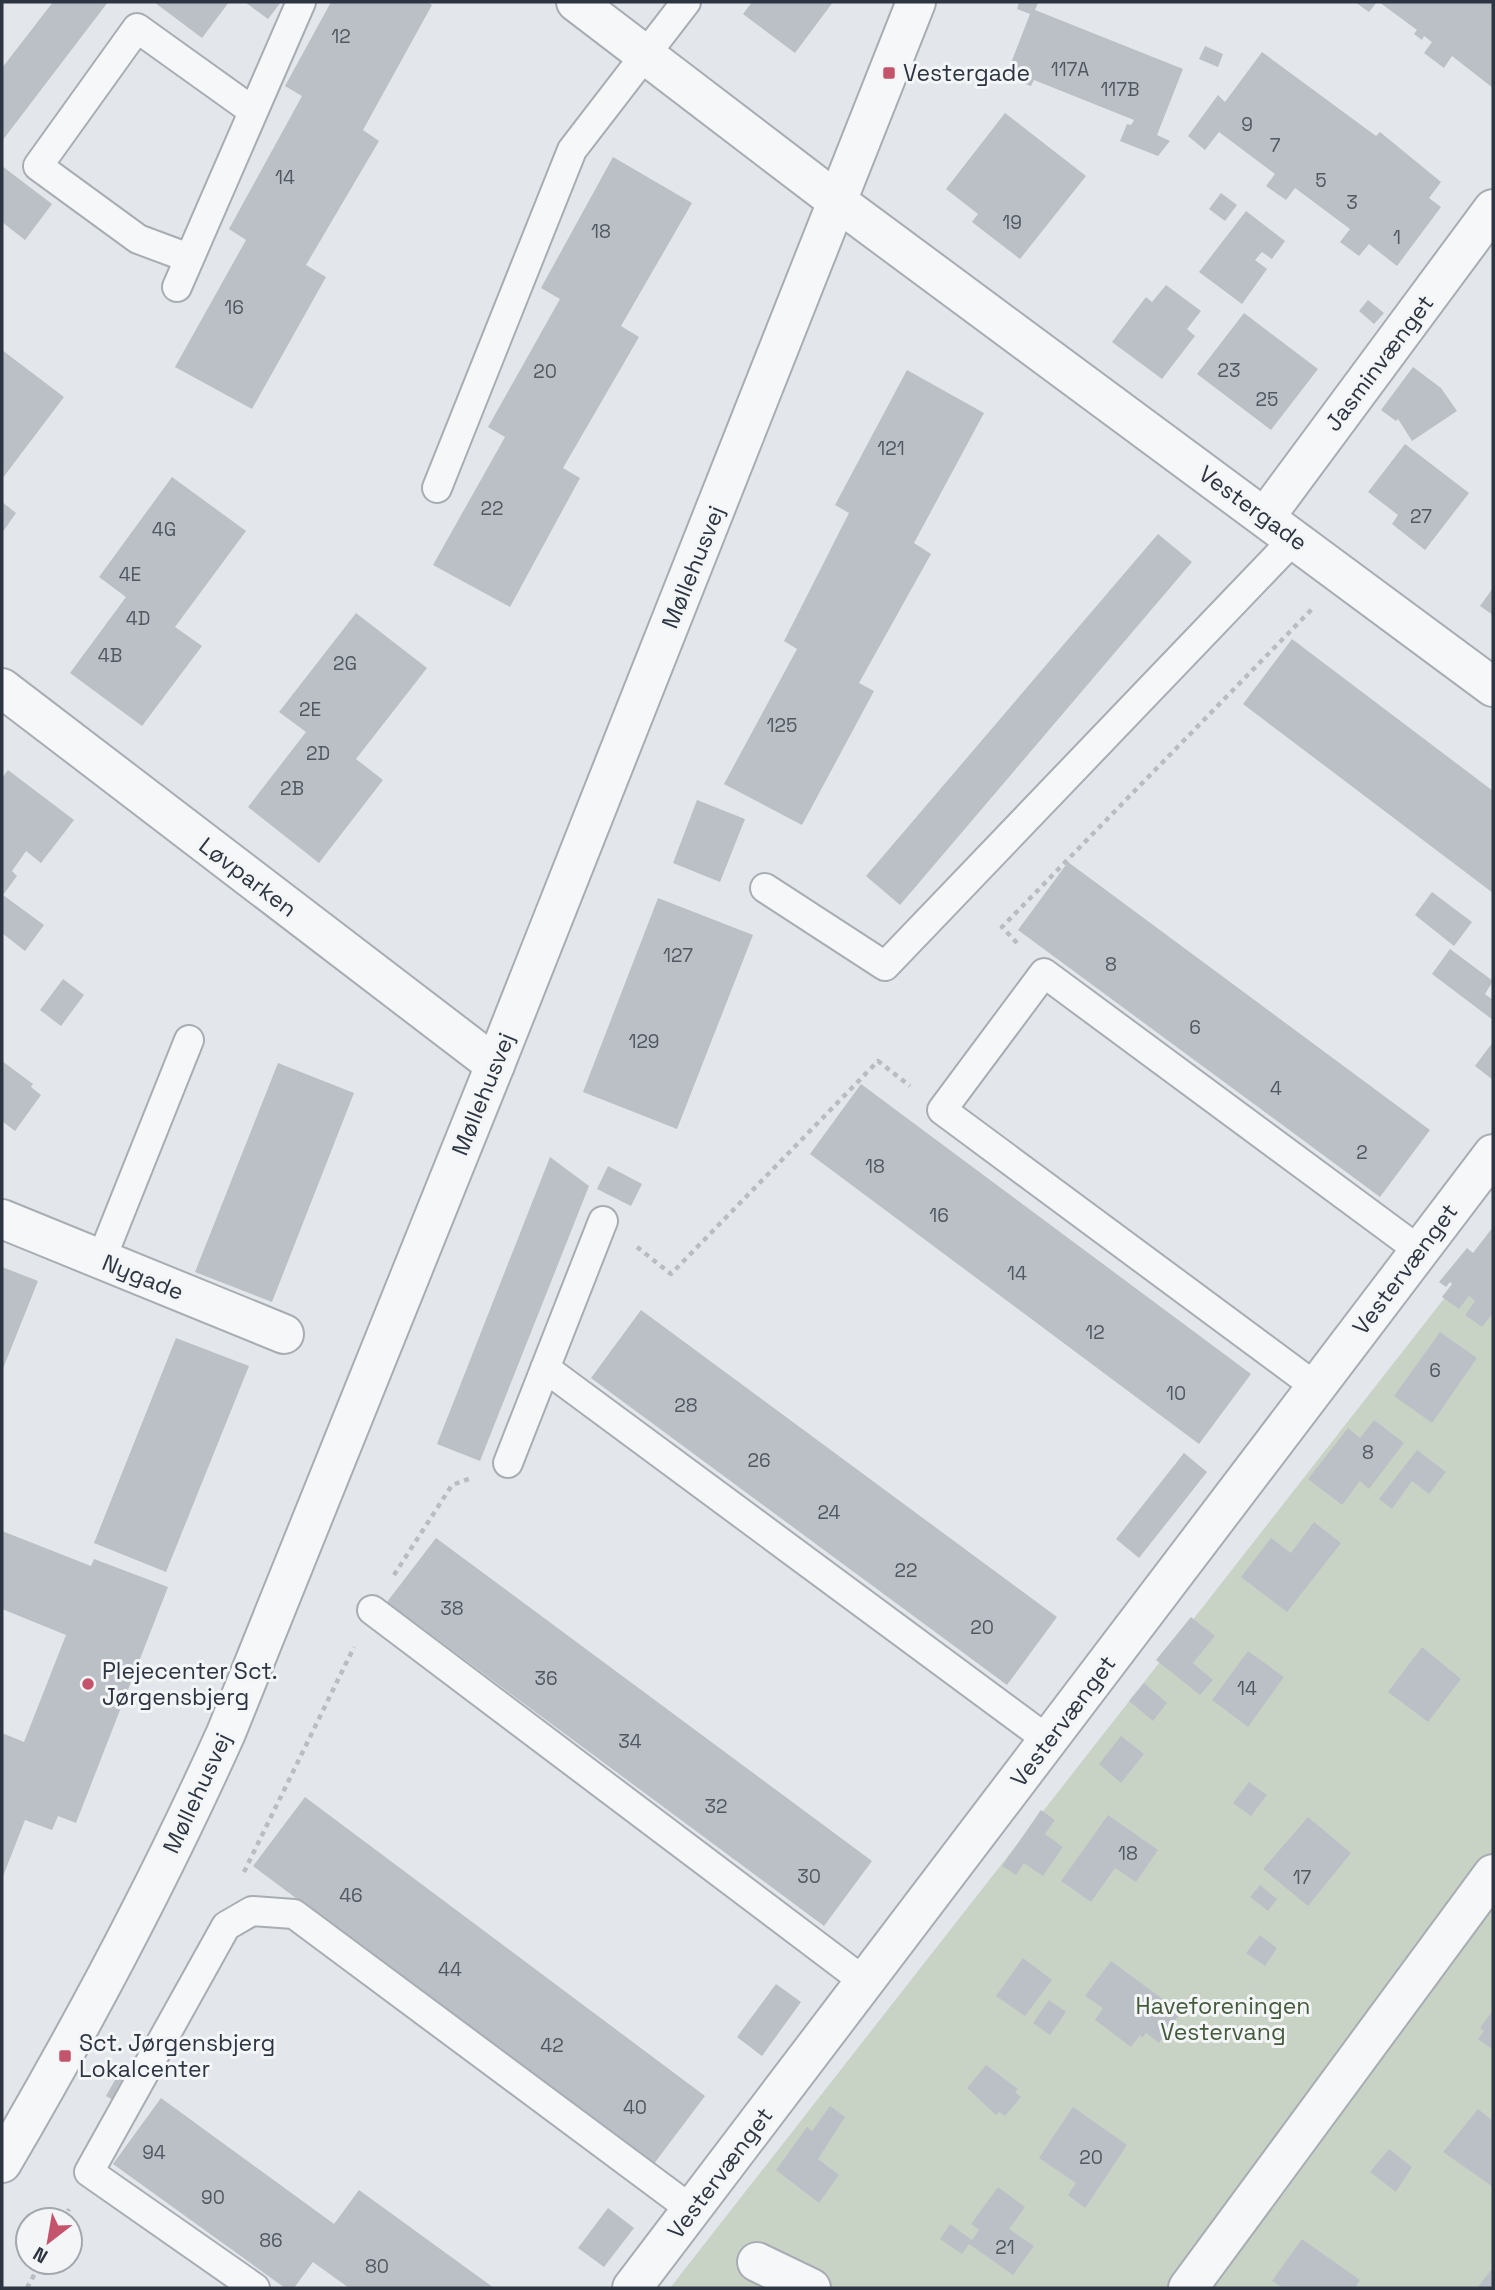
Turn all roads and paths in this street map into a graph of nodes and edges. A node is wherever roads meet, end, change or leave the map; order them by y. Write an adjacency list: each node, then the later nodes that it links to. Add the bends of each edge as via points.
1 (301, 2): 6 (lane)
2 (576, 2): 5 (street, Vestergade)
3 (686, 2): 5 (lane)
4 (916, 2): 7 (street, Møllehusvej)
5 (645, 56): 7 (street, Vestergade); 11 (lane, via 572,150)
6 (253, 111): 9 (lane); 9 (lane, via 137,28 38,166 138,239)
7 (838, 202): 12 (street, Vestergade); 19 (street, Møllehusvej)
8 (1493, 209): 12 (street, Jasminvænget)
9 (189, 258): 10 (lane)
10 (177, 287)
11 (437, 488)
12 (1279, 528): 13 (street, Vestergade); 16 (lane, via 885,967)
13 (1345, 575): 14 (street, Vestergade); 17 (path, via 1002,927)
14 (1493, 687)
15 (2, 688): 19 (street, Løvparken)
16 (765, 888)
17 (1044, 973): 20 (lane); 24 (lane)
18 (189, 1040): 25 (lane)
19 (495, 1065): 35 (street, Møllehusvej, via 211,1767 83,2023)
20 (942, 1110): 23 (path, via 878,1061 671,1273); 28 (lane)
21 (1493, 1153): 24 (street, Vestervænget)
22 (2, 1219): 25 (street, Nygade)
23 (603, 1221): 27 (lane)
24 (1420, 1251): 28 (street, Vestervænget)
25 (101, 1260): 26 (street, Nygade)
26 (284, 1334)
27 (545, 1368): 29 (lane); 31 (lane)
28 (1316, 1387): 31 (street, Vestervænget)
29 (508, 1463): 30 (path, via 452,1485)
30 (372, 1610): 33 (path, via 232,1897); 34 (lane)
31 (1048, 1740): 34 (street, Vestervænget)
32 (1493, 1874): 41 (street)
33 (226, 1926): 36 (lane, via 252,1910 294,1914); 38 (lane, via 89,2172)
34 (865, 1982): 36 (street, Vestervænget)
35 (2, 2163)
36 (692, 2210): 39 (street, Vestervænget)
37 (757, 2262): 40 (street)
38 (255, 2288)
39 (632, 2288)
40 (811, 2288)
41 (1188, 2288)

